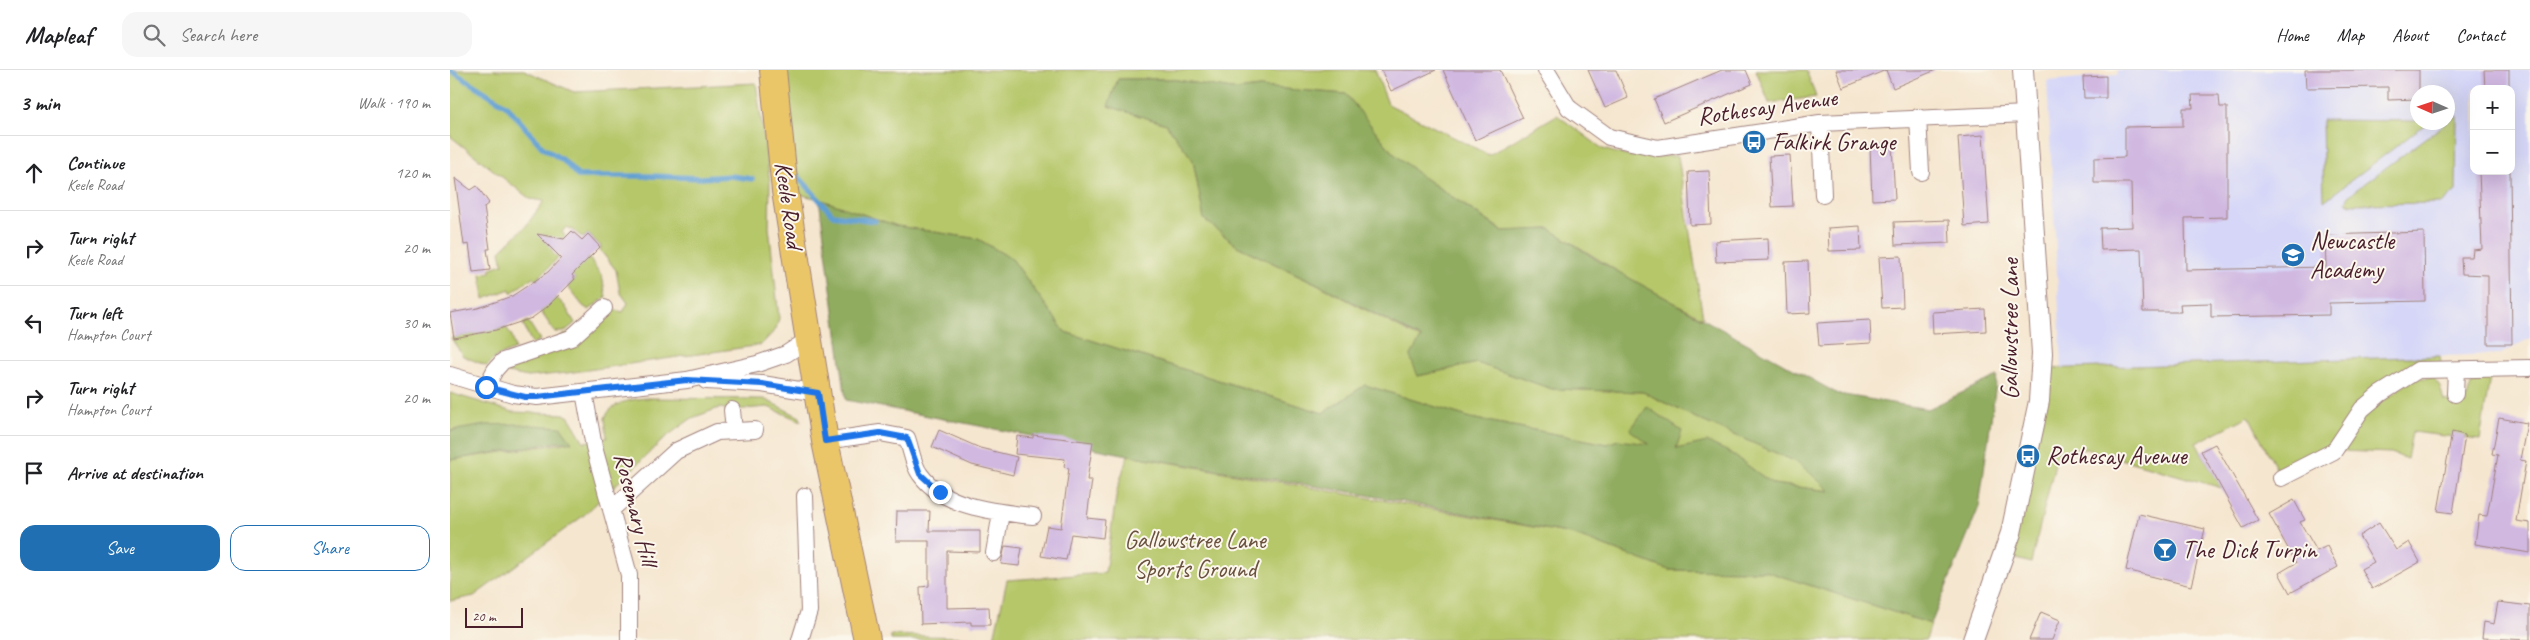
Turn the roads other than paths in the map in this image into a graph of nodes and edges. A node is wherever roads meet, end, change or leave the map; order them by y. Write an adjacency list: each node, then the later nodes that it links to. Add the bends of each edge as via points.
1 (774, 70): 10 (main road, Keele Road, via 786,191)
2 (1546, 70): 6 (street, Rothesay Avenue, via 1569,108 1609,137 1658,148)
3 (2023, 70): 4 (street, Gallowstree Lane)
4 (2027, 114): 5 (street, Rothesay Avenue); 32 (street, Gallowstree Lane, via 2042,353 2039,401 2011,534)
5 (1918, 117): 6 (street, Rothesay Avenue); 7 (street)
6 (1820, 123): 8 (street)
7 (1921, 172)
8 (1823, 195)
9 (604, 308): 15 (street, via 571,338 503,361 494,370)
10 (808, 339): 14 (street, via 786,354 757,364); 17 (main road, Keele Road)
11 (2530, 368): 12 (street)
12 (2456, 370): 18 (street); 23 (street, via 2418,370 2406,376 2362,409 2334,451)
13 (450, 375): 15 (street)
14 (687, 380): 16 (street); 17 (street, via 762,384)
15 (486, 387): 16 (street, via 525,397)
16 (584, 392): 25 (street, Rosemary Hill, via 594,447)
17 (818, 393): 22 (main road, Keele Road)
18 (2455, 394)
19 (732, 410): 21 (street)
20 (755, 430): 21 (street)
21 (734, 431): 25 (street, via 717,432 676,451)
22 (825, 441): 26 (street, via 880,433 907,438 920,474 940,492 962,503); 31 (main road, Keele Road)
23 (2281, 478)
24 (805, 496): 30 (street, via 809,611)
25 (612, 510): 29 (street, Rosemary Hill, via 629,575)
26 (1001, 513): 27 (street); 28 (street)
27 (1033, 516)
28 (994, 553)
29 (629, 640)
30 (800, 640)
31 (867, 640)
32 (1974, 640)

